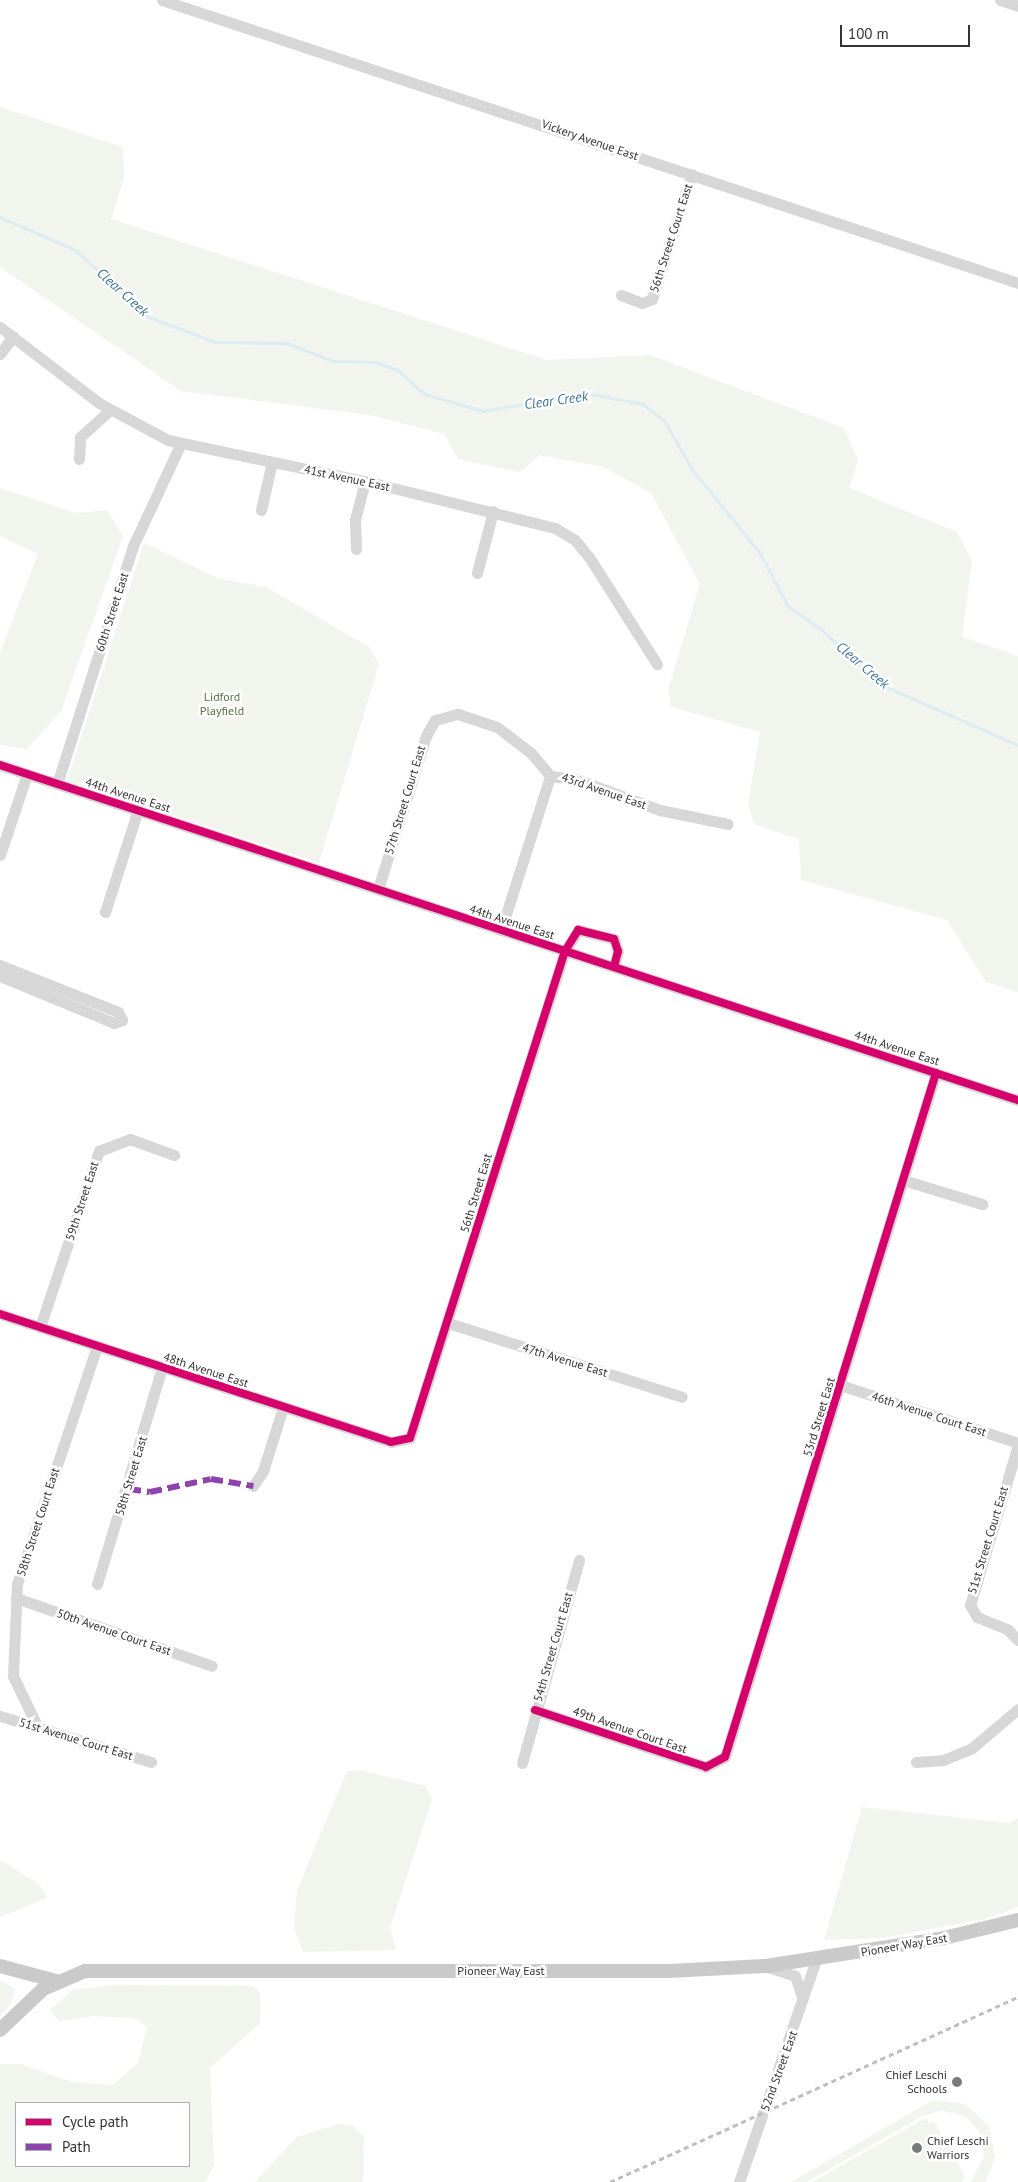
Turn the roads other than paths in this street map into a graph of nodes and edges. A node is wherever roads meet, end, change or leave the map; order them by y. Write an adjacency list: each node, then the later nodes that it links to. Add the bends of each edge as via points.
1 (162, 0): 4 (street, Vickery Avenue East)
2 (1004, 1): 3 (street)
3 (1018, 6)
4 (692, 174): 5 (street, Vickery Avenue East); 6 (street, 56th Street Court East, via 652,299 642,303)
5 (1018, 283)
6 (621, 295)
7 (0, 327): 8 (street, 41st Avenue East)
8 (13, 336): 9 (street); 10 (street, 41st Avenue East)
9 (0, 354)
10 (110, 410): 11 (street, 41st Avenue East); 12 (street, via 80,437)
11 (180, 444): 13 (street, 41st Avenue East); 24 (street, 60th Street East, via 133,546)
12 (79, 459)
13 (272, 462): 14 (street, 41st Avenue East); 15 (street)
14 (365, 481): 16 (street, 41st Avenue East); 17 (street, via 355,520)
15 (261, 510)
16 (493, 511): 18 (street); 19 (street, 41st Avenue East, via 555,528 575,540)
17 (356, 549)
18 (478, 573)
19 (657, 664)
20 (441, 716): 23 (street, 43rd Avenue East, via 458,714 497,727 531,753); 28 (street, 57th Street Court East, via 426,736)
21 (0, 765): 22 (street, 44th Avenue East)
22 (27, 774): 24 (street, 44th Avenue East); 27 (street)
23 (550, 776): 26 (street, 43rd Avenue East, via 576,779 660,810); 30 (street)
24 (57, 784): 25 (street, 44th Avenue East)
25 (138, 810): 28 (street, 44th Avenue East); 29 (street)
26 (728, 824)
27 (0, 855)
28 (378, 889): 30 (street, 44th Avenue East)
29 (105, 912)
30 (501, 930): 31 (street, 44th Avenue East)
31 (565, 951): 33 (street, 44th Avenue East); 33 (street, via 578,930 614,939 618,951); 41 (street, 56th Street East)
32 (0, 965): 34 (street, via 118,1012 122,1020 114,1023)
33 (614, 967): 35 (street, 44th Avenue East)
34 (0, 976)
35 (936, 1072): 36 (street, 44th Avenue East); 38 (street, 53rd Street East)
36 (1018, 1100)
37 (174, 1155): 42 (street, 59th Street East, via 132,1139 100,1151)
38 (903, 1180): 39 (street); 45 (street, 53rd Street East)
39 (982, 1204)
40 (0, 1314): 42 (street, 48th Avenue East)
41 (448, 1323): 46 (street, 47th Avenue East); 48 (street, 56th Street East, via 418,1424)
42 (40, 1327): 43 (street, 48th Avenue East)
43 (97, 1346): 44 (street, 48th Avenue East); 53 (street, 58th Street Court East, via 21,1567)
44 (162, 1368): 47 (street, 48th Avenue East); 52 (street, 58th Street East)
45 (840, 1385): 49 (street, 46th Avenue Court East); 63 (street, 53rd Street East, via 740,1714 725,1757)
46 (682, 1396)
47 (283, 1407): 48 (street, 48th Avenue East, via 391,1442); 50 (street, via 263,1471)
48 (406, 1440)
49 (1018, 1444): 54 (street, 51st Street Court East, via 970,1605 977,1618 1007,1629)
50 (254, 1486)
51 (578, 1560): 57 (street, 54th Street Court East)
52 (97, 1584)
53 (16, 1598): 55 (street, 50th Avenue Court East); 59 (street, 58th Street Court East, via 12,1676)
54 (1018, 1640)
55 (212, 1666)
56 (1018, 1709): 61 (street, via 972,1748 942,1760)
57 (535, 1710): 62 (street, 54th Street Court East); 63 (street, 49th Avenue Court East, via 706,1767)
58 (0, 1716): 59 (street, 51st Avenue Court East)
59 (38, 1728): 60 (street, 51st Avenue Court East)
60 (151, 1762)
61 (916, 1762)
62 (522, 1763)
63 (717, 1765)
64 (1018, 1920): 65 (main road, Pioneer Way East)
65 (816, 1960): 67 (main road, Pioneer Way East); 69 (street, 52nd Street East)
66 (0, 1966): 68 (main road)
67 (766, 1966): 68 (main road, Pioneer Way East, via 669,1971 107,1970); 69 (street, via 795,1976)
68 (56, 1981): 70 (main road, Pioneer Way East)
69 (803, 2000): 71 (street, 52nd Street East)
70 (0, 2030)
71 (739, 2182)

